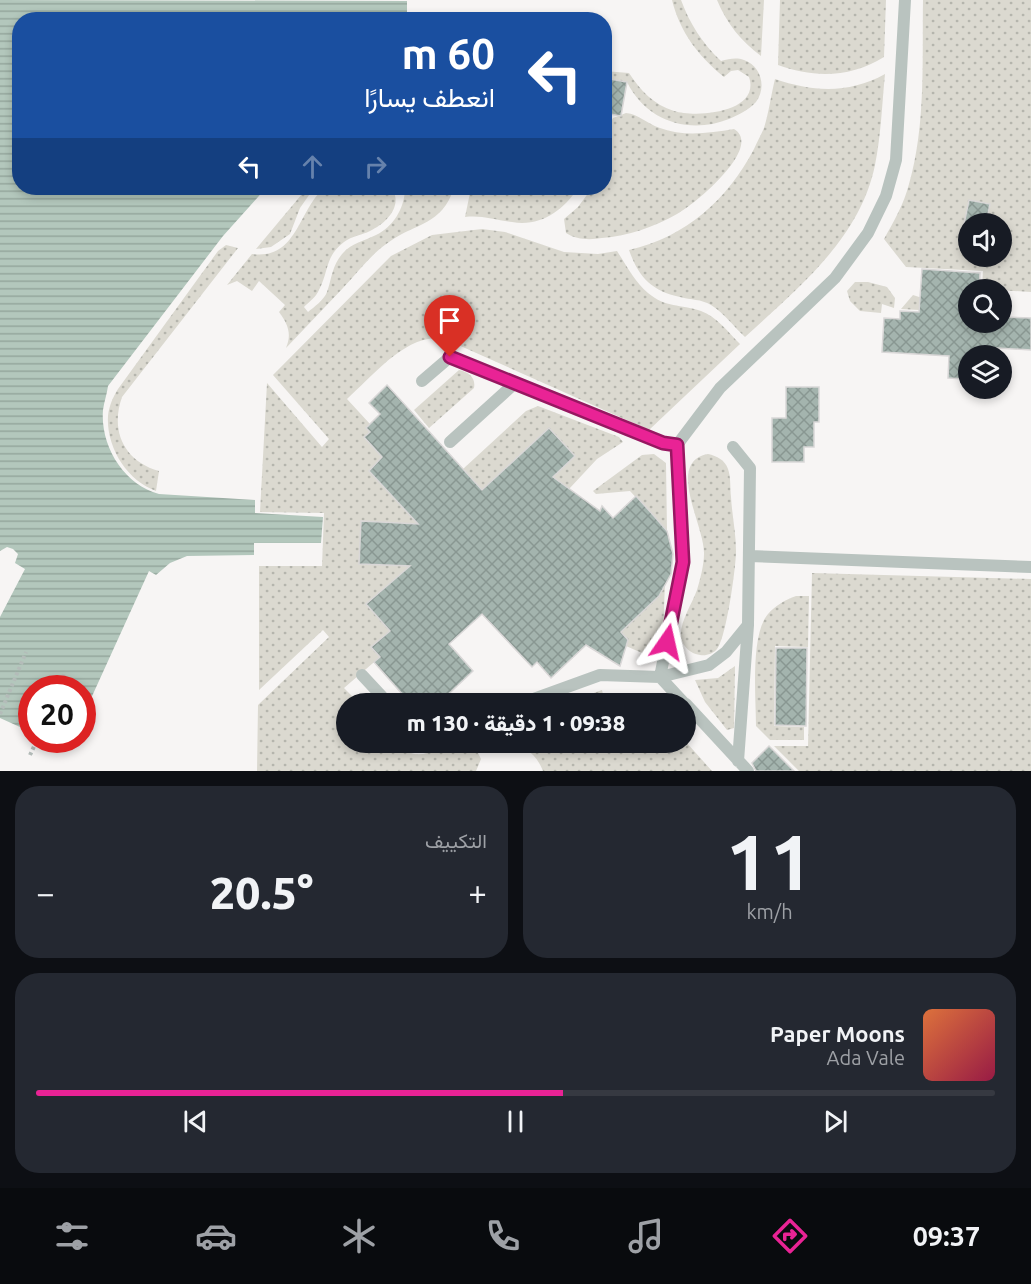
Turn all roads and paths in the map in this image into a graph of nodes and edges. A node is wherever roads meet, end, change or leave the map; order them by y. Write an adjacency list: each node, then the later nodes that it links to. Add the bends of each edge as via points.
1 (905, 0): 5 (lane, via 896,160 886,196 868,233 835,278 720,388)
2 (422, 381): 3 (lane, via 450,357)
3 (515, 383): 4 (lane); 5 (lane, via 663,443)
4 (450, 442)
5 (677, 445): 14 (lane, via 683,562)
6 (733, 447): 7 (lane, via 750,468)
7 (749, 556): 8 (lane); 9 (lane)
8 (1031, 567)
9 (748, 625): 14 (lane, via 726,652 709,665); 20 (lane)
10 (26, 652): 18 (path)
11 (65, 672): 12 (path)
12 (64, 675)
13 (362, 675): 15 (lane)
14 (660, 677): 16 (lane, via 600,675); 17 (lane)
15 (379, 693)
16 (550, 693)
17 (675, 693)
18 (0, 714)
19 (696, 716): 20 (lane)
20 (738, 761): 21 (lane)
21 (748, 771)

